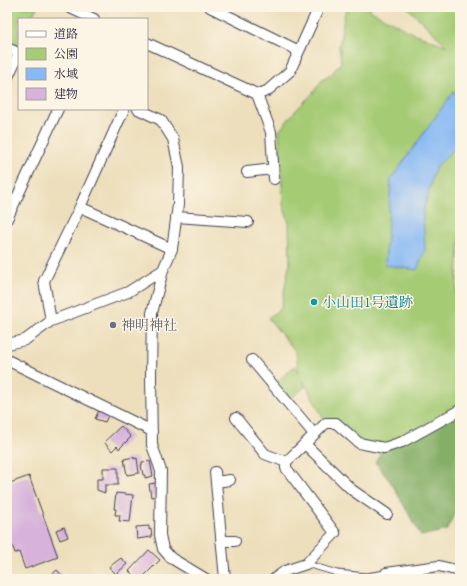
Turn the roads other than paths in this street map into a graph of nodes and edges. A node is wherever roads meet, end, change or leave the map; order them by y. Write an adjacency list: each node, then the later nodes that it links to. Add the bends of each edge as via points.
1 (68, 7): 4 (street)
2 (210, 7): 7 (street)
3 (319, 7): 7 (street)
4 (92, 18)
5 (148, 43): 11 (street)
6 (7, 48): 8 (street)
7 (299, 51): 11 (street, via 290,71 267,91)
8 (18, 53)
9 (18, 55): 10 (street)
10 (7, 79)
11 (257, 94): 15 (street, via 271,132 273,174)
12 (58, 110): 18 (street)
13 (124, 110): 16 (street)
14 (140, 110): 17 (street, via 161,120 173,139 179,167)
15 (247, 172)
16 (80, 207): 20 (street); 22 (street, via 44,281)
17 (176, 218): 19 (street); 20 (street)
18 (7, 219)
19 (248, 222)
20 (172, 249): 21 (street)
21 (162, 270): 22 (street, via 128,292); 28 (street, via 152,314)
22 (51, 321): 23 (street, via 25,340)
23 (7, 344)
24 (7, 360): 28 (street)
25 (252, 360): 29 (street)
26 (460, 410): 29 (street, via 402,442 384,448 359,443 336,423 326,423)
27 (236, 418): 31 (street, via 265,454)
28 (152, 430): 39 (street, via 152,445 161,471 160,535 163,550 171,558)
29 (314, 434): 30 (street)
30 (305, 444): 31 (street); 33 (street, via 352,490)
31 (286, 462): 36 (street, via 286,468 335,533)
32 (230, 480): 34 (street, via 215,477)
33 (387, 514)
34 (221, 541): 35 (street); 40 (street)
35 (235, 541)
36 (306, 564): 38 (lane, via 337,573 366,576); 41 (street, via 285,571)
37 (460, 571): 38 (street, via 439,566)
38 (386, 574)
39 (206, 579)
40 (225, 579)
41 (274, 579)

